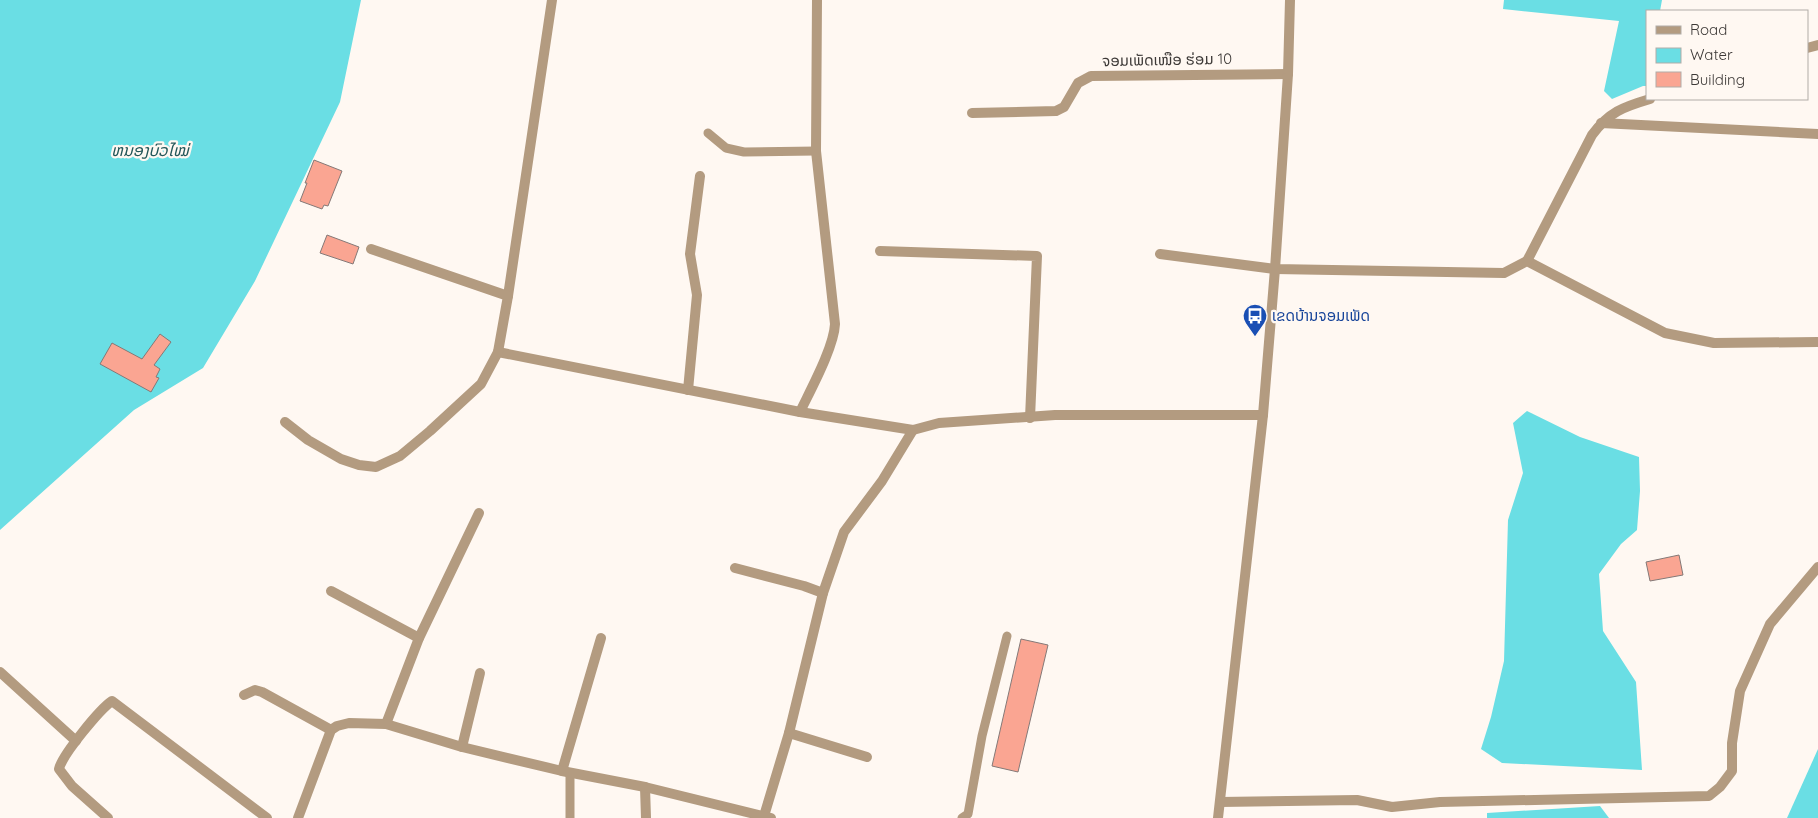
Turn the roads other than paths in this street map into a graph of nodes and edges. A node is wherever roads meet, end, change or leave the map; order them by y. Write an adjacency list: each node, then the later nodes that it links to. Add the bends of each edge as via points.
1 (552, 0): 17 (street)
2 (816, 0): 10 (street)
3 (1290, 0): 4 (street)
4 (1288, 74): 6 (street, ຈອມເພັດເໜືອ ຮ່ອມ 10, via 1091,76 1078,83 1064,107 1056,111); 16 (street)
5 (1647, 100): 7 (street, via 1622,108)
6 (972, 113)
7 (1601, 123): 9 (street); 15 (street)
8 (708, 133): 10 (lane, via 726,148 744,152)
9 (1818, 134)
10 (816, 151): 21 (street, via 835,330)
11 (700, 176): 20 (street, via 690,254 697,295)
12 (371, 249): 17 (street)
13 (880, 251): 23 (street, via 1037,256)
14 (1160, 254): 16 (street)
15 (1527, 261): 16 (street, via 1504,273); 18 (street, via 1665,333 1714,343)
16 (1275, 269): 22 (street)
17 (508, 296): 19 (street)
18 (1818, 342)
19 (498, 352): 20 (street); 24 (street, via 481,384 400,456 376,466 358,465 341,459)
20 (688, 390): 21 (street)
21 (800, 412): 25 (street)
22 (1263, 415): 23 (street, via 1055,415); 45 (street)
23 (1030, 418): 25 (street, via 939,423)
24 (285, 422)
25 (913, 430): 30 (street, via 882,481 844,532)
26 (479, 513): 32 (street)
27 (1818, 567): 45 (street, via 1770,624 1740,691 1732,743 1732,771 1709,796 1440,802 1392,807 1357,800)
28 (735, 568): 30 (street)
29 (331, 591): 32 (street)
30 (824, 593): 39 (street)
31 (1007, 636): 52 (lane, via 982,736 968,814)
32 (419, 638): 37 (street)
33 (601, 638): 43 (street)
34 (0, 672): 40 (street)
35 (480, 673): 41 (street)
36 (244, 695): 38 (street, via 255,690 262,692)
37 (386, 724): 38 (street, via 349,723); 41 (street)
38 (331, 730): 49 (street)
39 (789, 733): 42 (street); 46 (street)
40 (76, 741): 47 (street, via 59,769 72,786); 48 (street, via 110,702 114,702)
41 (462, 747): 43 (street)
42 (867, 757)
43 (566, 772): 44 (street); 50 (lane)
44 (645, 787): 46 (street); 51 (street)
45 (1220, 802): 53 (street)
46 (767, 817)
47 (108, 818)
48 (267, 818)
49 (298, 818)
50 (570, 818)
51 (646, 818)
52 (962, 818)
53 (1218, 818)

